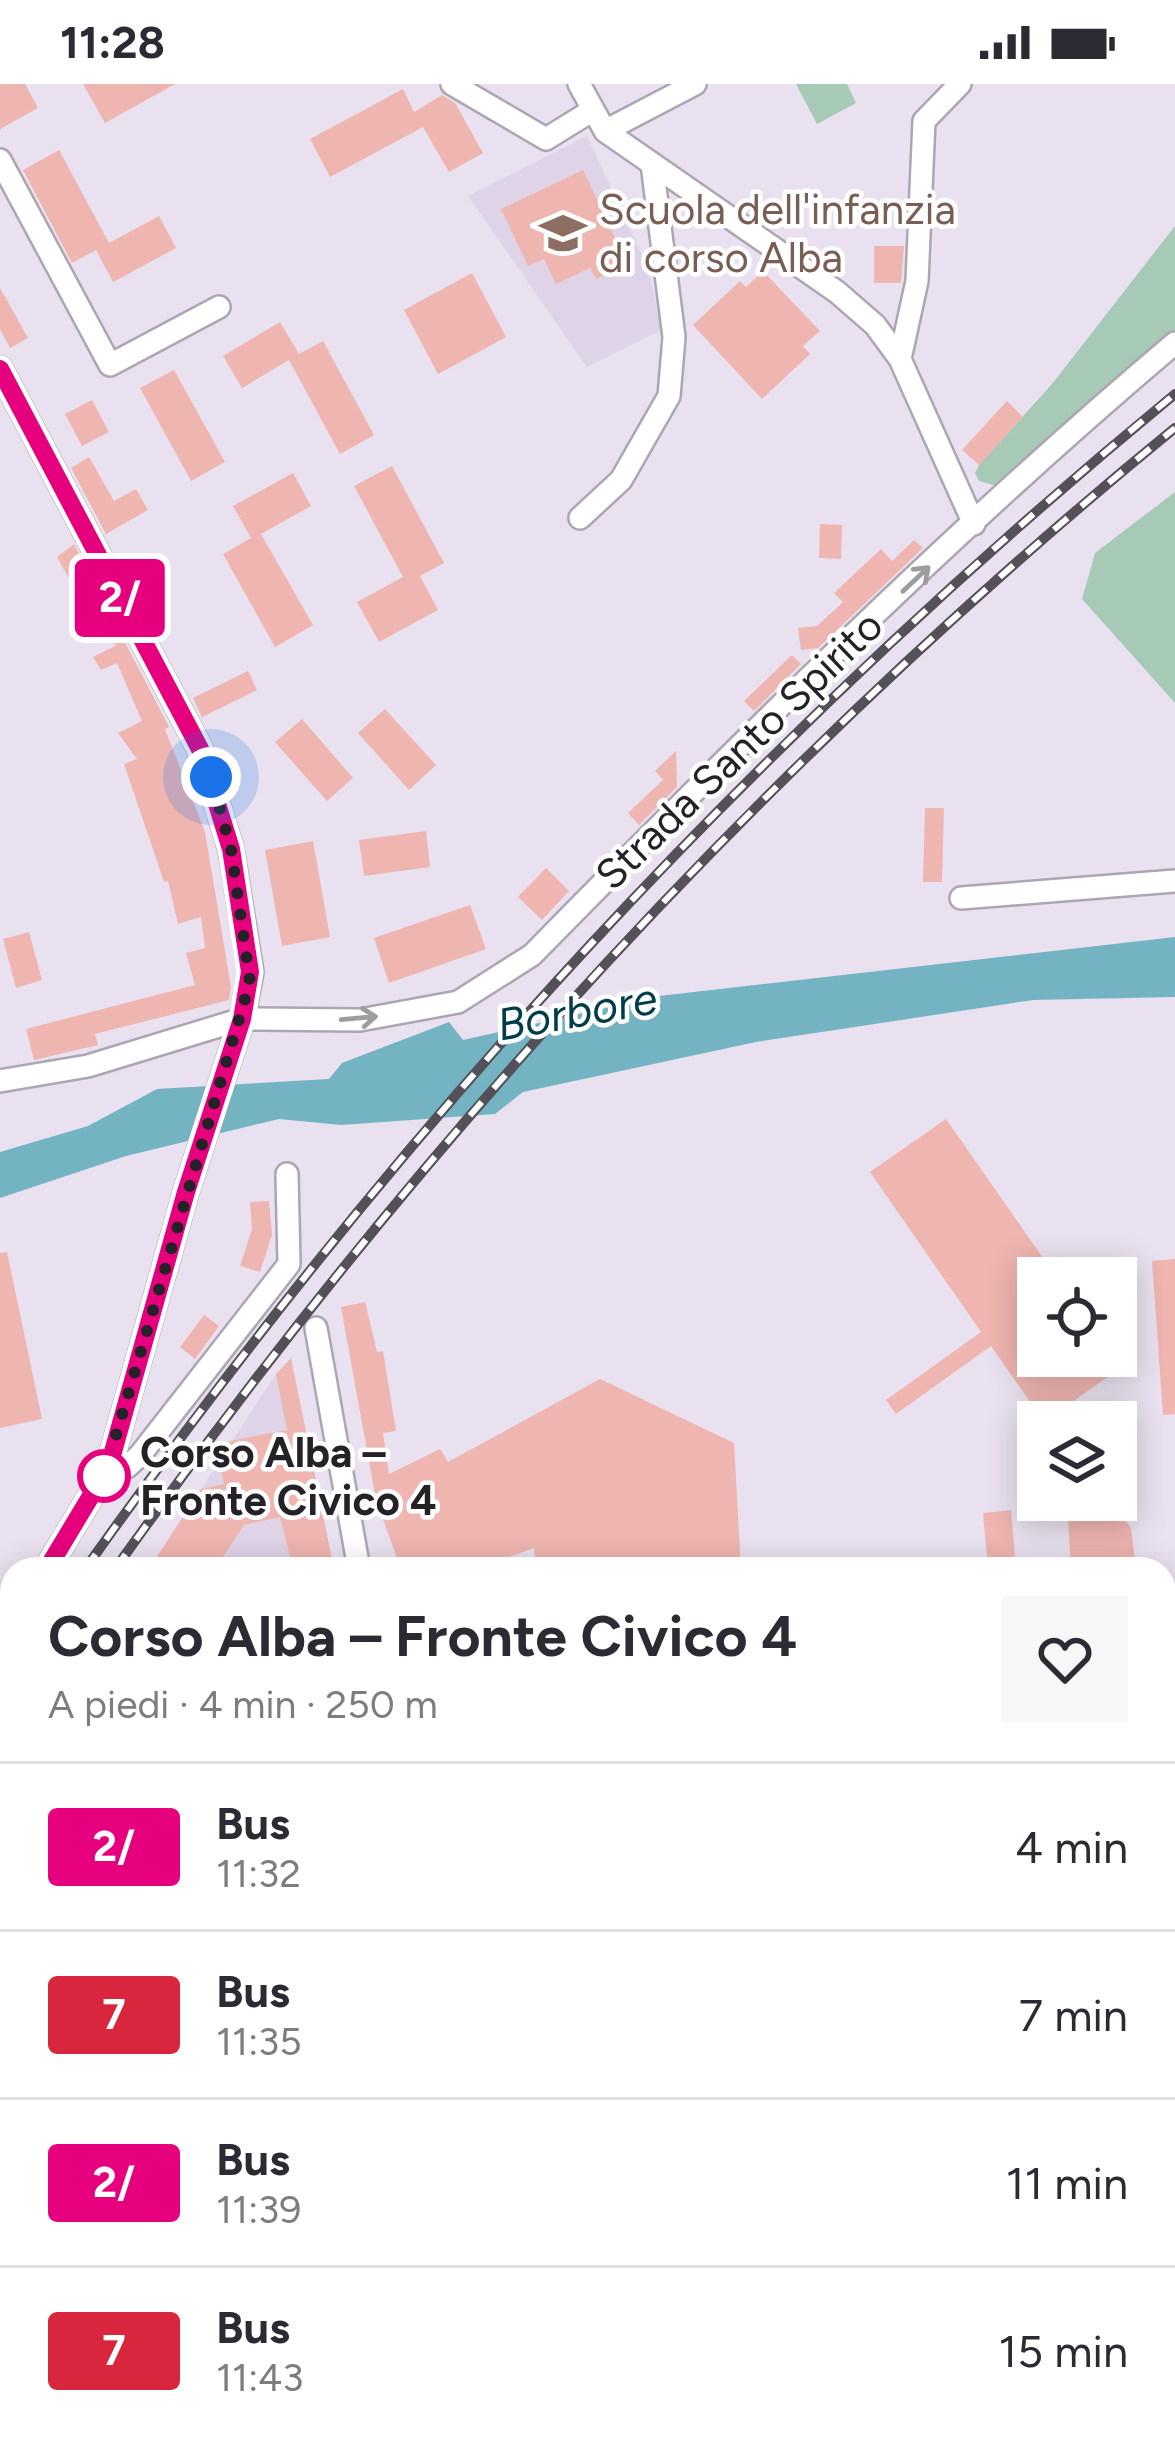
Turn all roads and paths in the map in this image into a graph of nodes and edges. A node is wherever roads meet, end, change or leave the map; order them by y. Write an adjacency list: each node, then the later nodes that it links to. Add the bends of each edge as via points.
1 (452, 84): 5 (street, via 546,139)
2 (579, 84): 5 (street)
3 (695, 84): 6 (street)
4 (960, 84): 11 (street, via 925,121 917,281)
5 (593, 110): 6 (street)
6 (605, 131): 8 (street)
7 (0, 160): 9 (street, via 110,365)
8 (652, 164): 11 (street, via 837,292); 14 (street, via 674,337 669,396 620,480)
9 (219, 307)
10 (1175, 343): 15 (street, Strada Santo Spirito)
11 (900, 359): 15 (street)
12 (0, 369): 13 (street)
13 (9, 406): 18 (street, via 211,777 247,941)
14 (580, 518)
15 (974, 524): 18 (street, Strada Santo Spirito, one-way to 15, via 360,1020 458,1002 501,978)
16 (1175, 881): 17 (street)
17 (962, 898)
18 (242, 1019): 19 (street, Strada Santo Spirito, via 88,1066); 22 (street)
19 (0, 1081)
20 (287, 1174): 22 (street, via 289,1264 140,1455 127,1467)
21 (316, 1328): 23 (street)
22 (109, 1466): 24 (street)
23 (350, 1522): 25 (street); 26 (street)
24 (54, 1557)
25 (357, 1557)
26 (370, 1557)

